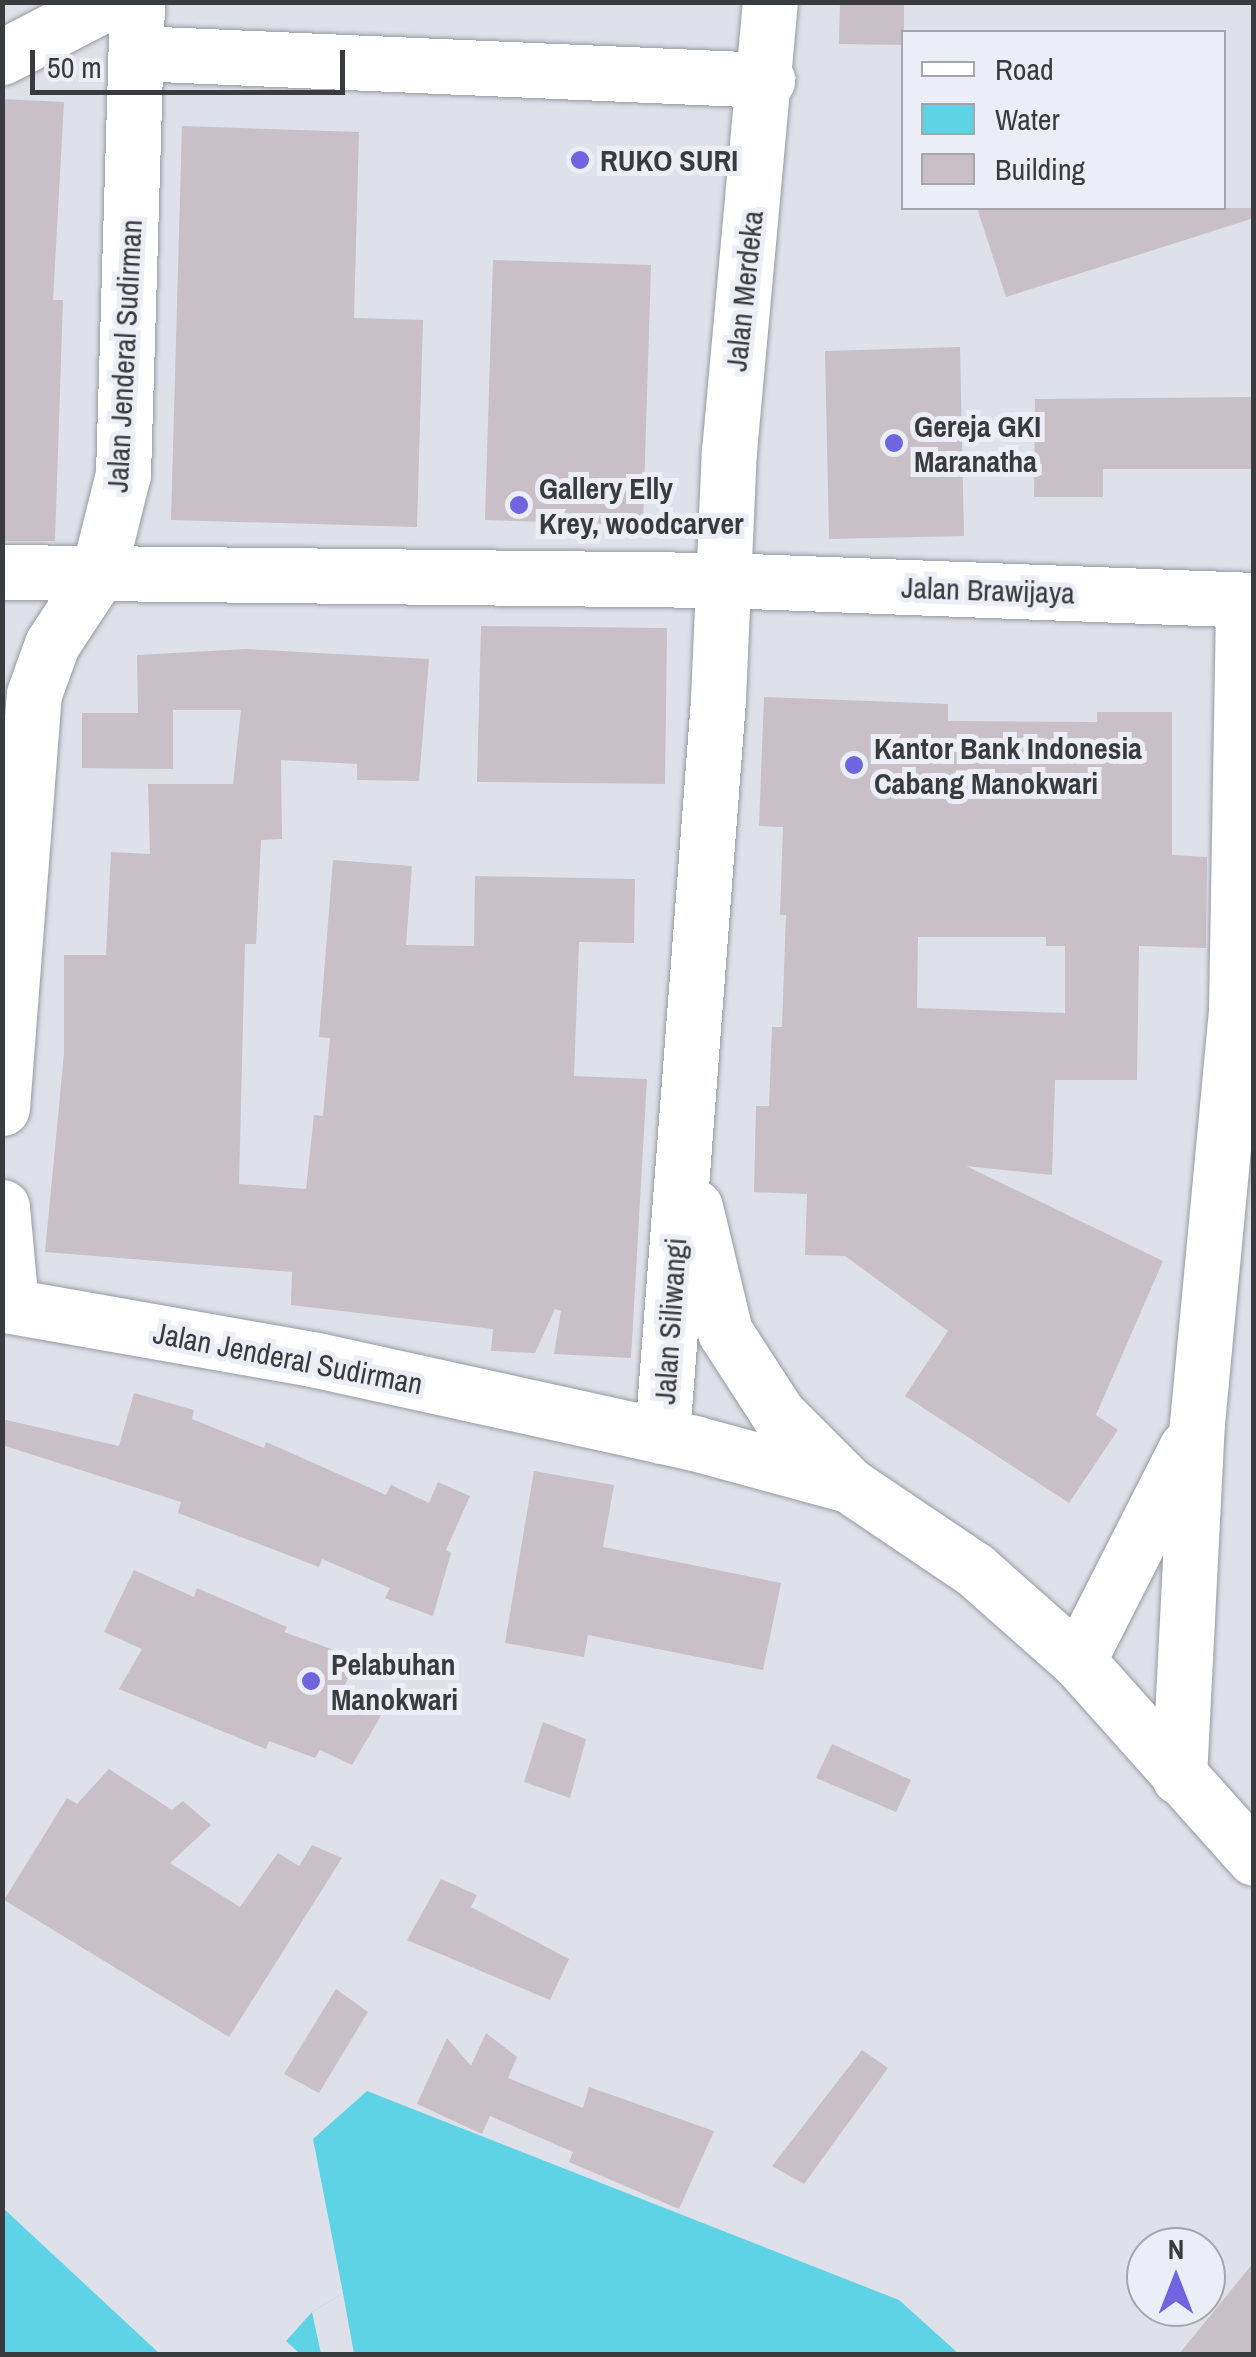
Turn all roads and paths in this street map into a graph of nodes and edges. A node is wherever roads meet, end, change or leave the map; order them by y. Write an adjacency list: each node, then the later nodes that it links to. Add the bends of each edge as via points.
1 (108, 2): 4 (main road)
2 (770, 2): 5 (main road, Jalan Merdeka)
3 (137, 28): 5 (main road); 7 (main road, Jalan Jenderal Sudirman, via 123,474)
4 (2, 57)
5 (767, 80): 8 (main road, Jalan Merdeka, via 734,380)
6 (2, 572): 7 (main road, Jalan Brawijaya)
7 (98, 574): 8 (main road, Jalan Brawijaya); 11 (main road, Jalan Jenderal Sudirman, via 52,644 34,694)
8 (722, 580): 9 (main road, Jalan Brawijaya); 12 (main road, Jalan Siliwangi)
9 (1248, 600): 10 (main road)
10 (1247, 947): 15 (main road)
11 (2, 1108)
12 (684, 1150): 16 (main road, Jalan Siliwangi); 17 (main road, via 726,1332 778,1414)
13 (2, 1207): 14 (main road, Jalan Jenderal Sudirman)
14 (7, 1306): 16 (main road, Jalan Jenderal Sudirman, via 317,1360)
15 (1197, 1423): 18 (main road); 19 (main road)
16 (662, 1436): 17 (main road, Jalan Siliwangi)
17 (848, 1484): 18 (main road, Jalan Siliwangi, via 975,1570)
18 (1078, 1661): 19 (main road, Jalan Siliwangi)
19 (1179, 1777): 20 (main road, Jalan Siliwangi)
20 (1254, 1858)

